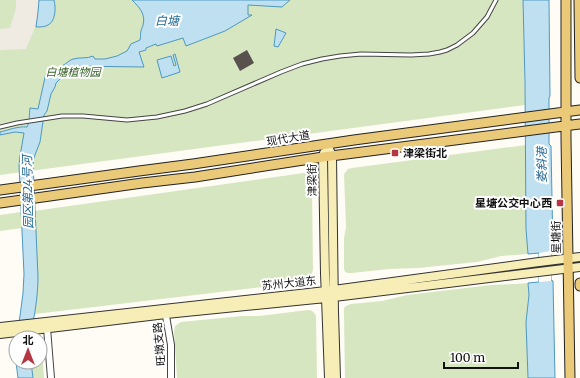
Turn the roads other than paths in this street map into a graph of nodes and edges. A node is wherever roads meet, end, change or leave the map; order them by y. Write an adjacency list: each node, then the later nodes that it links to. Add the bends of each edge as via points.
1 (496, 0): 9 (lane, via 489,14 473,33 457,45 440,52 410,55 361,54 322,59 280,72 202,106 161,116 127,120 67,116)
2 (566, 0): 6 (main road, 星塘街)
3 (579, 0): 4 (main road)
4 (580, 78)
5 (580, 110): 6 (main road, 现代大道)
6 (566, 112): 8 (main road, 星塘街); 11 (main road, 现代大道)
7 (580, 123): 8 (main road); 10 (main road)
8 (567, 126): 12 (main road); 16 (main road, 星塘街)
9 (0, 127)
10 (580, 132)
11 (327, 144): 12 (main road, 津梁街); 13 (main road, 现代大道)
12 (327, 157): 14 (main road); 20 (main road, 津梁街, via 324,274)
13 (0, 190)
14 (0, 204)
15 (580, 257): 16 (main road, 苏州大道东)
16 (568, 263): 17 (main road, 苏州大道东); 20 (main road, 苏州大道东, via 551,270); 20 (main road, 苏州大道东, via 551,260); 31 (main road, 星塘街)
17 (580, 267)
18 (580, 283): 19 (main road)
19 (580, 286)
20 (330, 294): 21 (main road, 苏州大道东); 29 (main road, 津梁街); 30 (main road, 津梁街)
21 (165, 311): 22 (main road, 苏州大道东); 25 (main road, 苏州大道东); 28 (street, 旺墩支路, via 171,345)
22 (33, 326): 24 (main road, 苏州大道东); 25 (main road, 苏州大道东)
23 (0, 327): 24 (main road, 苏州大道东)
24 (17, 328): 26 (main road, 苏州大道东)
25 (47, 328): 27 (street)
26 (0, 334)
27 (51, 378)
28 (171, 378)
29 (329, 378)
30 (336, 378)
31 (570, 378)

